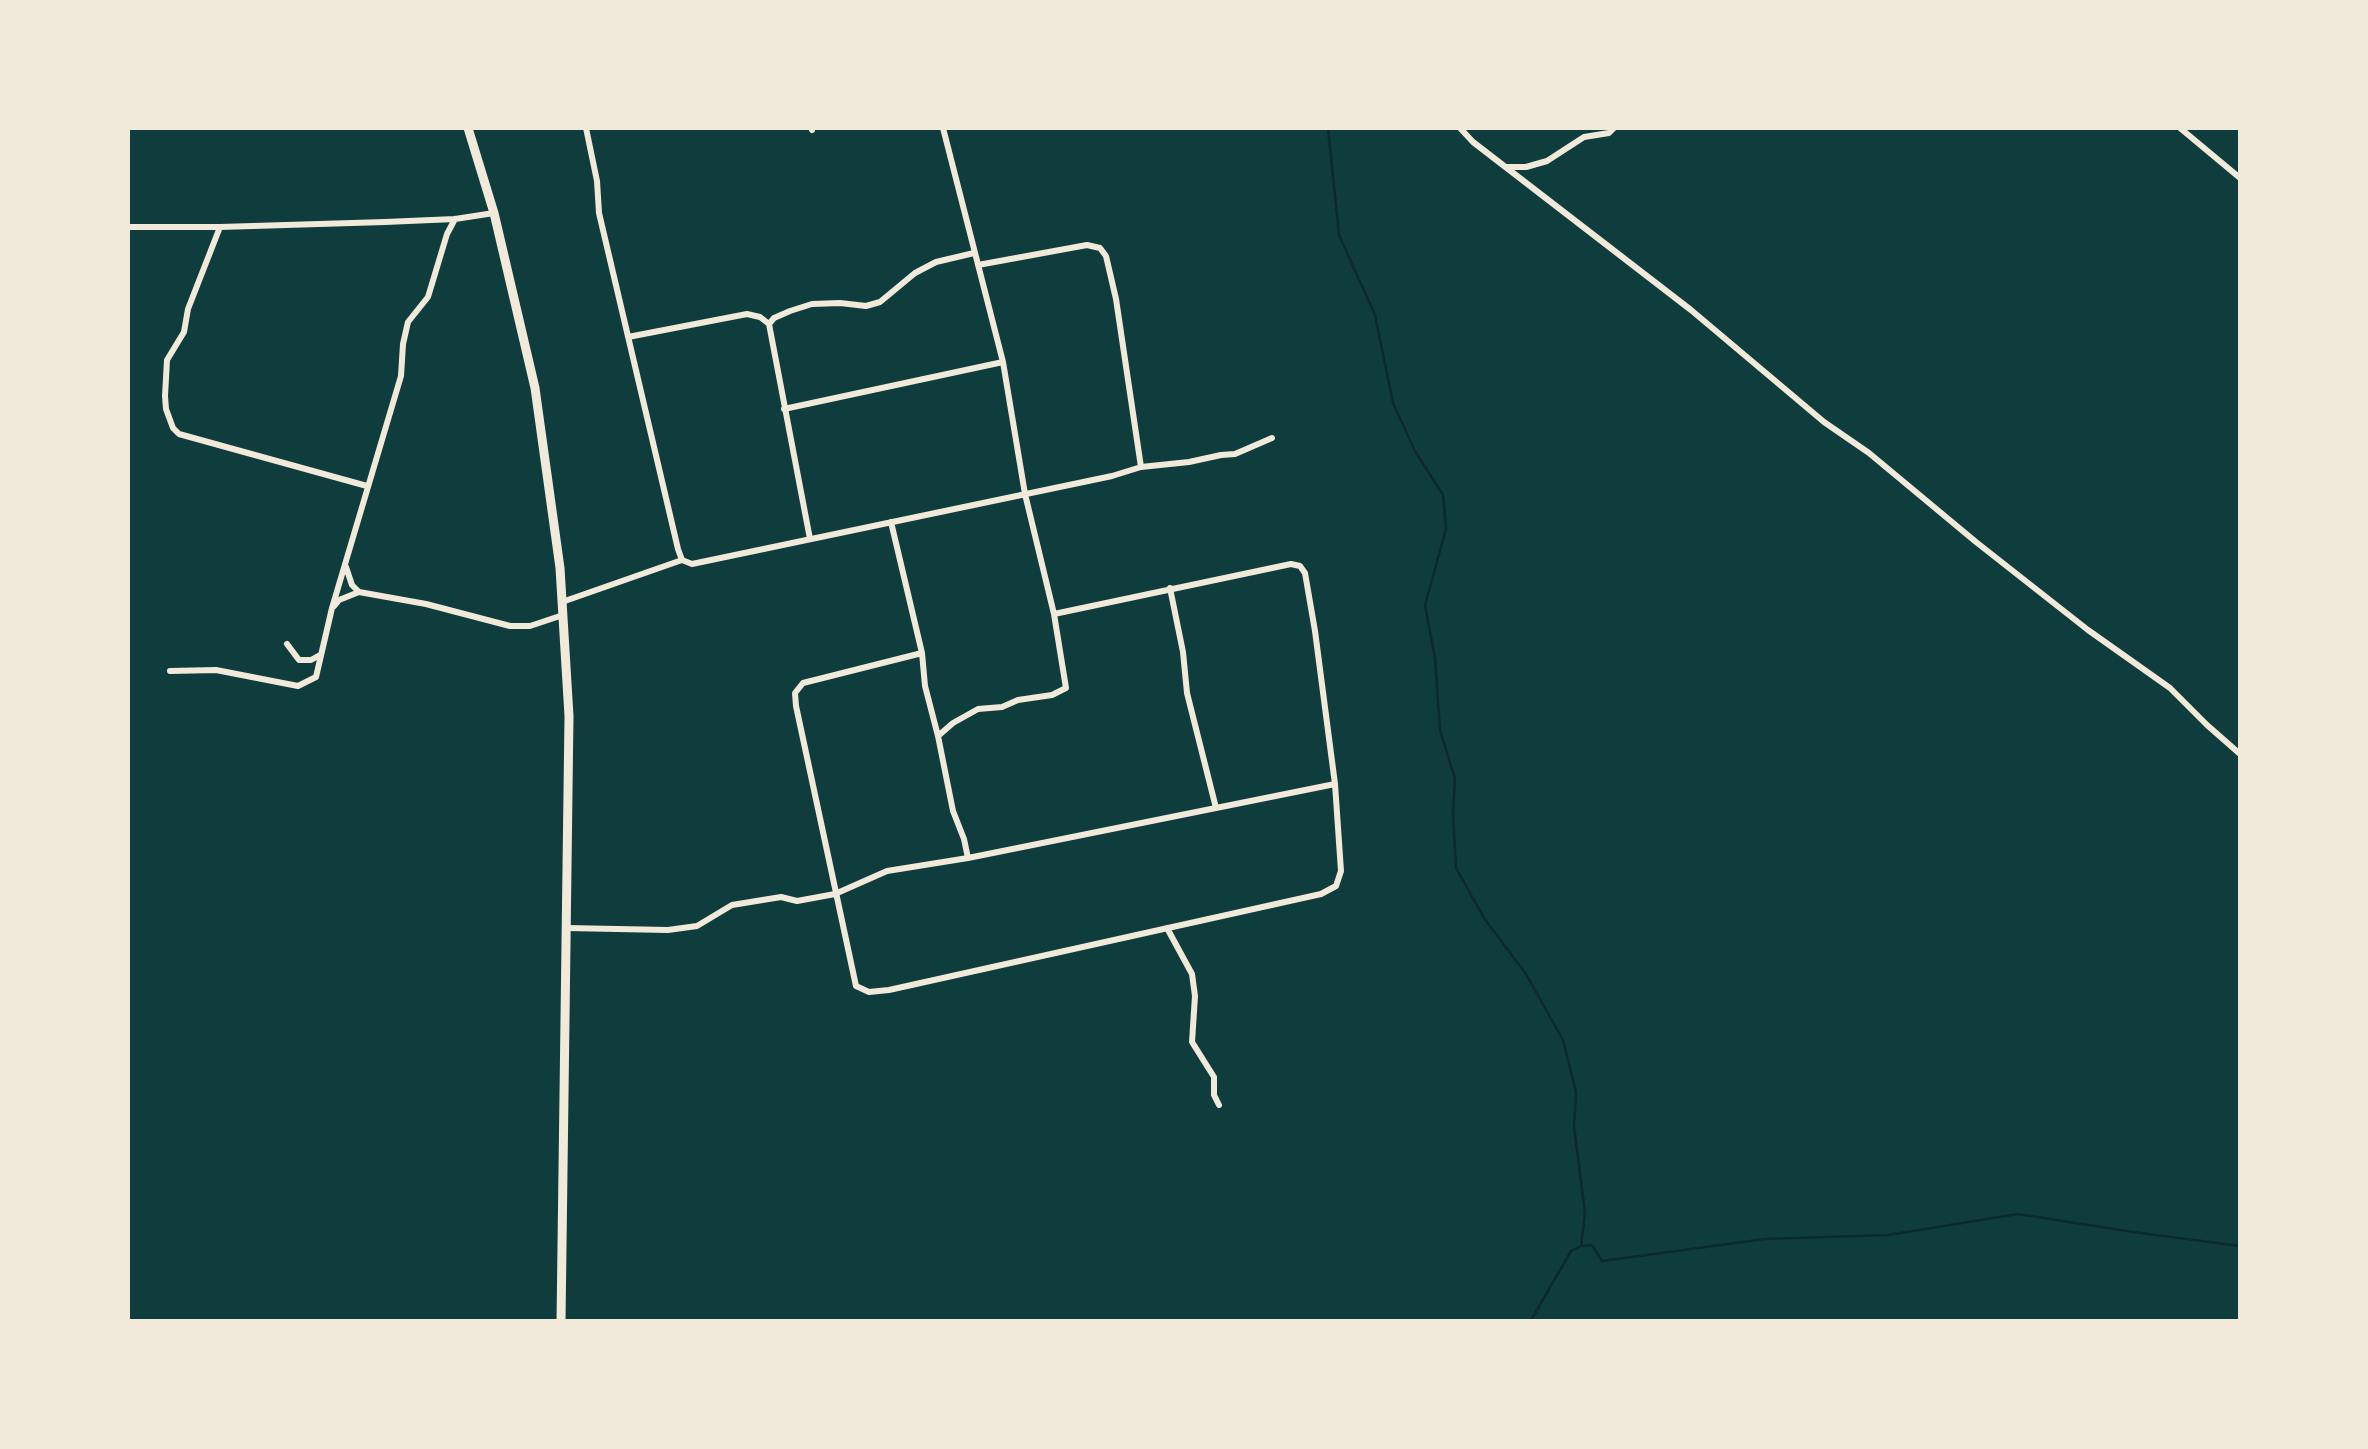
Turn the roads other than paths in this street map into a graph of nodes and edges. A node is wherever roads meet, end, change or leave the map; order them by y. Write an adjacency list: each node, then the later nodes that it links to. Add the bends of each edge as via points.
1 (468, 128): 9 (main road)
2 (586, 128): 16 (street)
3 (943, 128): 13 (street)
4 (1460, 128): 7 (street)
5 (1614, 128): 7 (street, via 1547,160)
6 (2180, 128): 8 (street)
7 (1507, 168): 38 (street, via 2170,688)
8 (2240, 178)
9 (494, 213): 10 (street); 29 (main road, via 535,388)
10 (456, 219): 12 (street); 21 (street, via 428,297 408,322 400,376)
11 (128, 227): 12 (street)
12 (220, 228): 21 (street, via 168,360 164,396 174,428)
13 (974, 253): 14 (street); 15 (street, via 936,262 880,302 812,304)
14 (977, 265): 17 (street); 20 (street, via 1100,248 1116,299)
15 (769, 324): 16 (street, via 747,314); 18 (street)
16 (628, 337): 25 (street)
17 (1003, 362): 18 (street); 22 (street)
18 (784, 409): 24 (street)
19 (1272, 438): 20 (street, via 1235,454)
20 (1141, 467): 22 (street)
21 (367, 486): 26 (street)
22 (1025, 494): 23 (street); 31 (street)
23 (891, 522): 24 (street); 34 (street)
24 (810, 539): 25 (street, via 692,564)
25 (682, 560): 29 (street)
26 (345, 564): 28 (street); 30 (street)
27 (1170, 588): 31 (street); 39 (street, via 1300,566); 40 (street)
28 (359, 592): 30 (street); 32 (street, via 510,626)
29 (562, 602): 32 (main road)
30 (332, 608): 35 (street)
31 (1054, 614): 37 (street, via 1066,688 978,709)
32 (563, 615): 43 (main road, via 569,716)
33 (287, 644): 35 (street, via 300,660)
34 (922, 653): 37 (street); 42 (street, via 803,683 795,693)
35 (321, 654): 36 (street, via 316,677 298,686 216,670)
36 (170, 671)
37 (938, 736): 41 (street)
38 (2240, 754)
39 (1335, 784): 40 (street); 44 (street, via 1341,871 1336,886)
40 (1216, 808): 41 (street)
41 (968, 858): 42 (street, via 887,871)
42 (836, 894): 43 (street, via 732,905 697,926 668,930); 44 (street, via 856,986 869,992)
43 (565, 928): 46 (main road)
44 (1166, 928): 45 (street, via 1192,974 1192,1042 1214,1077)
45 (1219, 1105)
46 (561, 1322)

